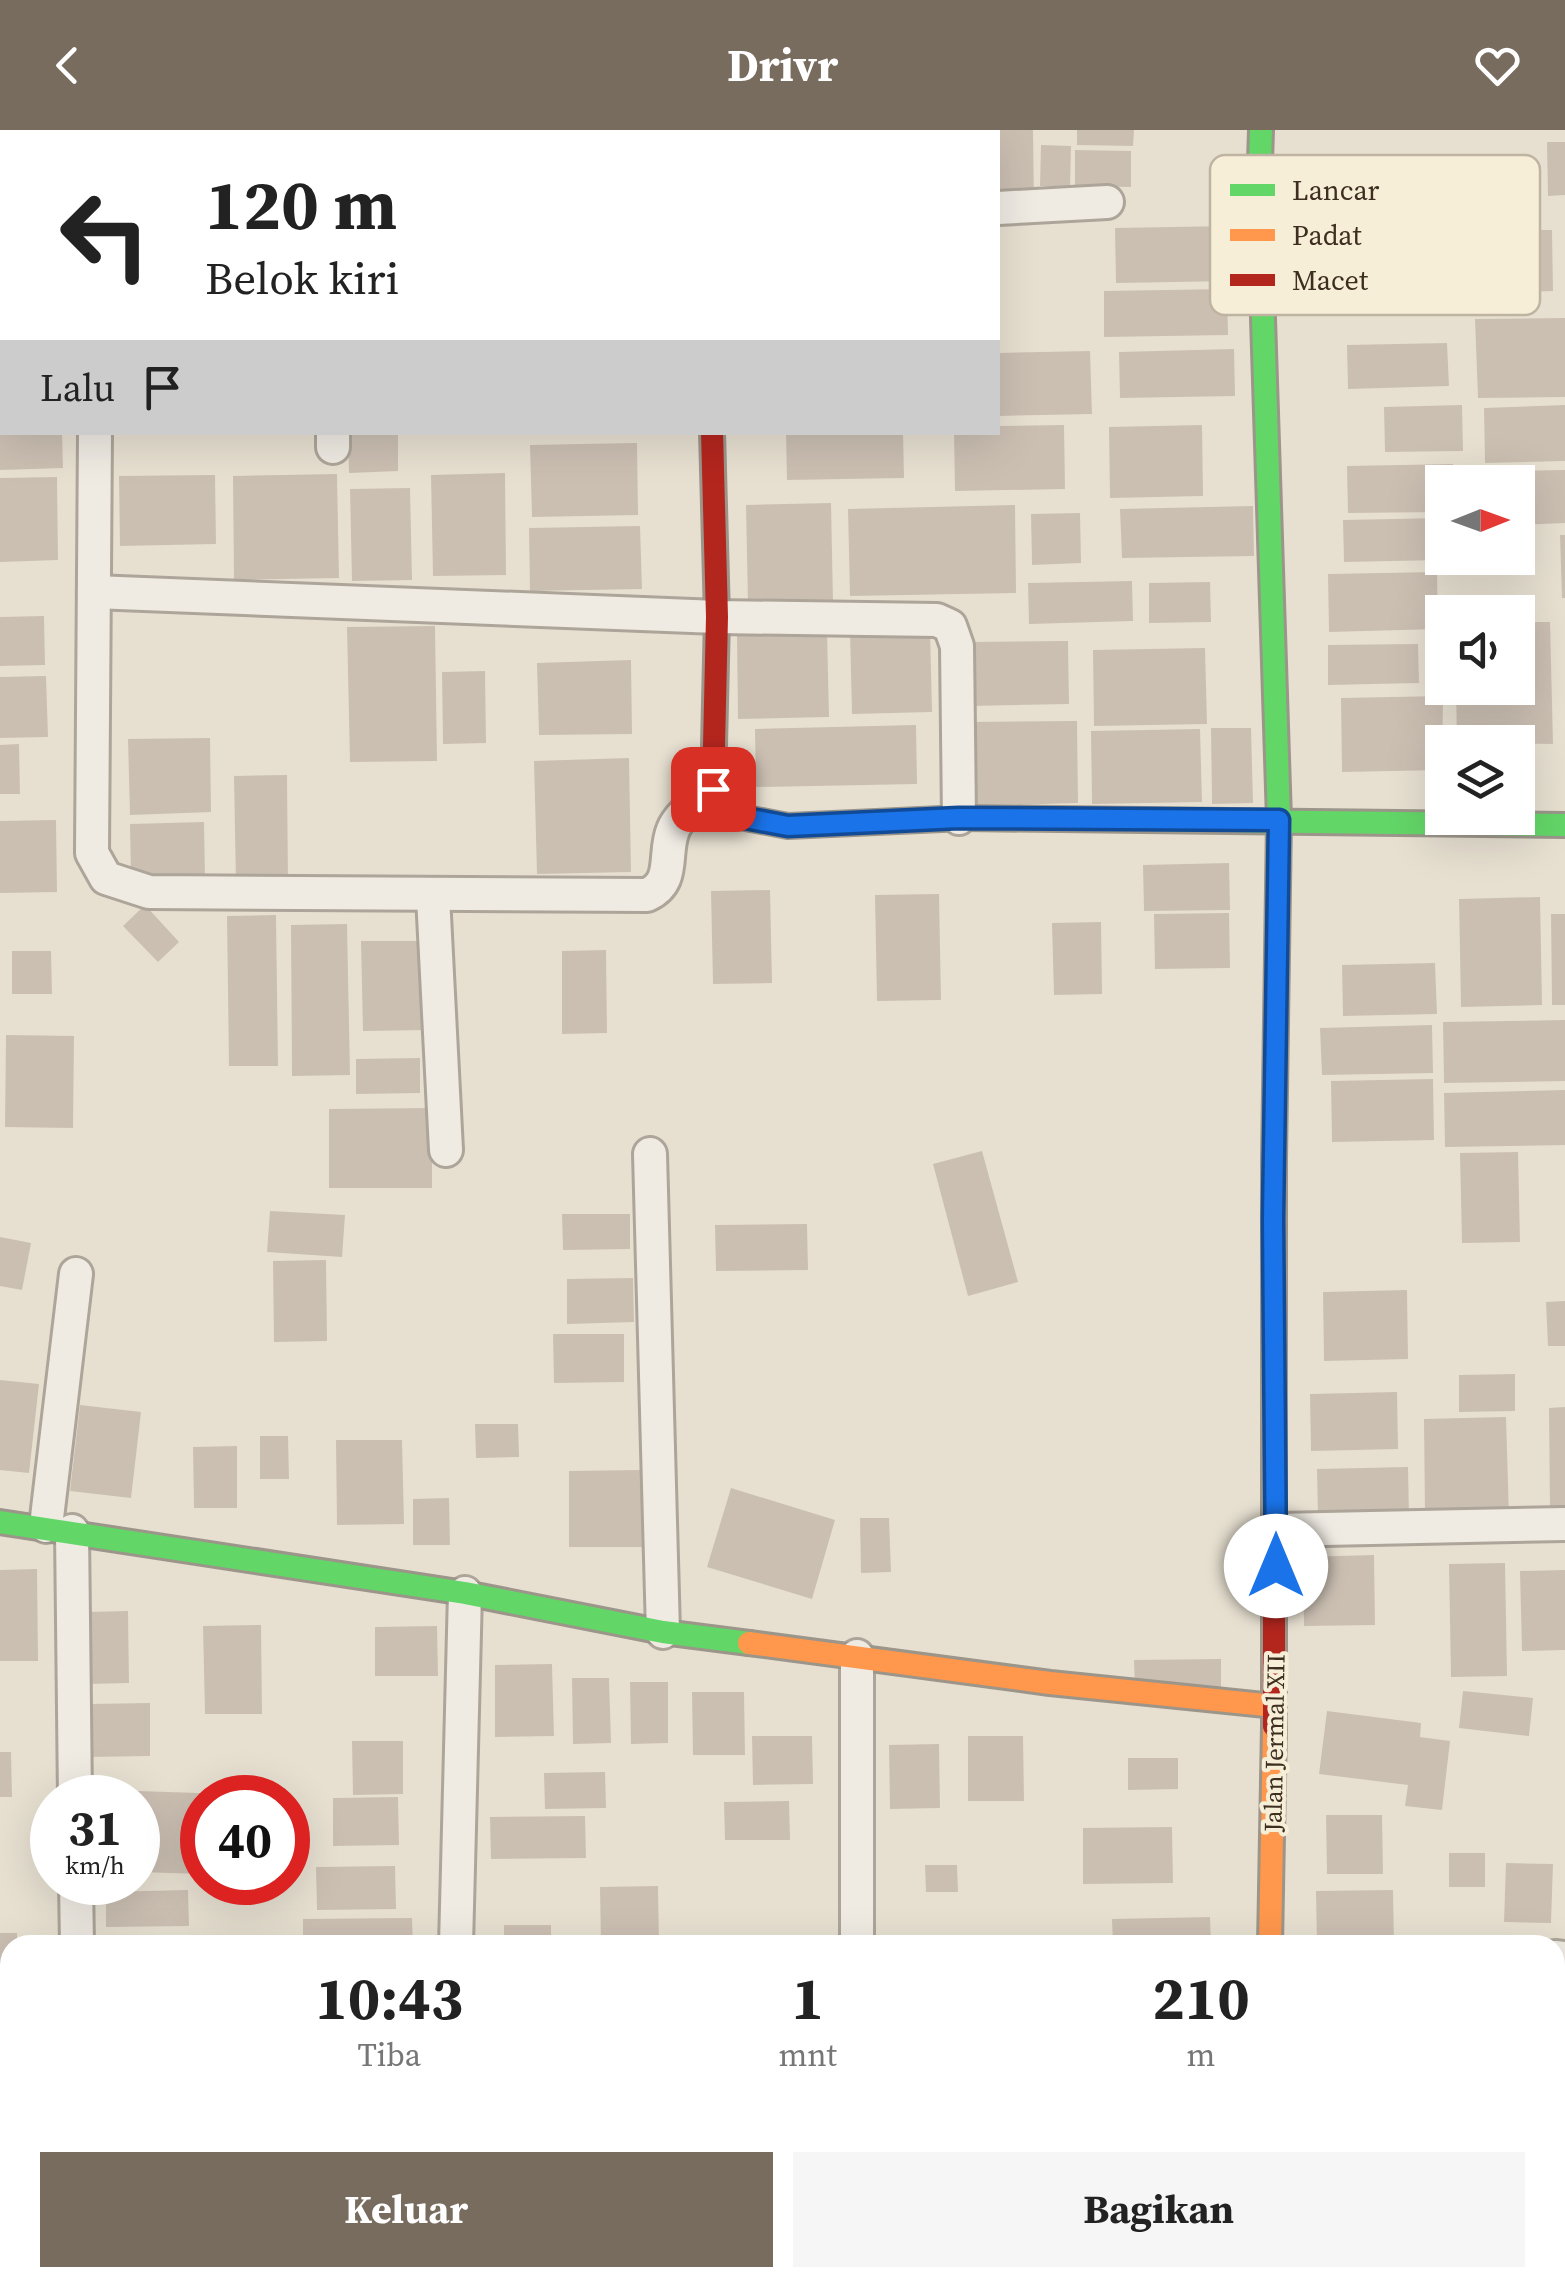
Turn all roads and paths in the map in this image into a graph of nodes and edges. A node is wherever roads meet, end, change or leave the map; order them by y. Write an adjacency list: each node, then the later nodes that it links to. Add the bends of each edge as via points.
1 (1262, 130): 2 (street, Jalan Jermal XII)
2 (1261, 155)
3 (1107, 202): 4 (street)
4 (1000, 208)
5 (1263, 315): 12 (street, Jalan Jermal XII)
6 (96, 435): 8 (street)
7 (712, 435): 9 (street)
8 (94, 592): 9 (street); 14 (street, via 92,853 106,878 148,892)
9 (717, 618): 10 (street); 11 (street, via 928,618 950,626 958,646)
10 (713, 789): 11 (street, via 735,816 761,823); 14 (street, via 675,826 667,874 646,895)
11 (959, 818): 12 (street)
12 (1279, 820): 13 (street); 21 (street, Jalan Jermal XII)
13 (1565, 824)
14 (434, 896): 15 (street)
15 (446, 1150)
16 (650, 1154): 23 (street)
17 (76, 1274): 20 (street)
18 (0, 1522): 20 (street)
19 (1565, 1524): 21 (street)
20 (59, 1529): 22 (street); 26 (street)
21 (1277, 1530): 25 (street, Jalan Jermal XII)
22 (464, 1592): 23 (street); 29 (street)
23 (664, 1632): 24 (street)
24 (858, 1656): 25 (street); 30 (street)
25 (1274, 1706): 31 (street, Jalan Jermal XII)
26 (74, 1775)
27 (76, 1905): 28 (street)
28 (77, 1935)
29 (456, 1935)
30 (857, 1935)
31 (1270, 1935)

